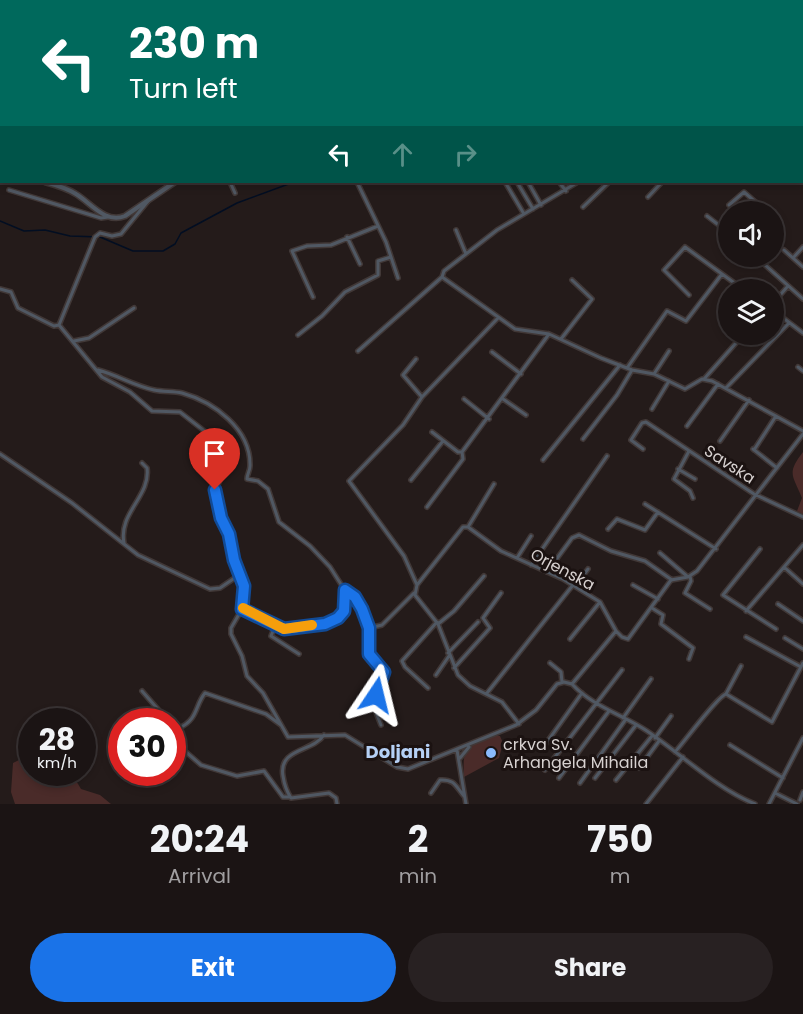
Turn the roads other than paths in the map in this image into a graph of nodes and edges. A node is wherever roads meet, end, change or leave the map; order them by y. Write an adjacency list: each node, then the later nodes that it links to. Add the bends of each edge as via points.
1 (48, 183): 24 (street, via 74,192)
2 (173, 183): 16 (street)
3 (230, 183): 14 (street)
4 (357, 183): 26 (street)
5 (506, 183): 22 (street)
6 (518, 183): 21 (street)
7 (529, 183): 19 (street)
8 (561, 183): 13 (street)
9 (577, 183): 13 (street)
10 (608, 183): 20 (street)
11 (661, 183): 15 (street)
12 (9, 190): 24 (street)
13 (566, 191): 19 (street)
14 (235, 194)
15 (648, 197)
16 (149, 198): 24 (street, via 123,218); 52 (street, via 121,234 96,236)
17 (734, 201): 18 (street, via 744,192)
18 (754, 201)
19 (541, 205): 21 (street)
20 (583, 207)
21 (532, 209): 22 (street)
22 (524, 214): 31 (street)
23 (707, 216): 25 (street)
24 (108, 217)
25 (718, 224)
26 (378, 226): 28 (street); 32 (street)
27 (456, 230): 31 (street)
28 (347, 237): 34 (street); 46 (street, via 331,245 291,252)
29 (803, 247): 33 (street)
30 (784, 250): 33 (street)
31 (466, 254): 38 (street)
32 (391, 257): 39 (street); 55 (street, via 378,261 379,275 345,292)
33 (793, 258): 36 (street)
34 (360, 264)
35 (767, 267): 42 (street)
36 (803, 267)
37 (722, 274): 40 (street); 45 (street, via 683,247 664,270); 65 (street, via 685,321 667,312)
38 (442, 277): 49 (street); 59 (street)
39 (398, 278)
40 (729, 279)
41 (572, 280): 56 (street, via 592,298)
42 (788, 286): 44 (street); 47 (street)
43 (0, 289): 52 (street, via 11,292 21,311)
44 (784, 291)
45 (689, 295)
46 (313, 297)
47 (803, 299)
48 (134, 308): 57 (street, via 89,338)
49 (498, 318): 54 (street, via 518,330); 75 (street)
50 (784, 319): 51 (street)
51 (789, 323): 53 (street); 74 (street)
52 (60, 325): 57 (street)
53 (803, 333)
54 (549, 334): 56 (street); 69 (street)
55 (298, 335)
56 (561, 339): 63 (street)
57 (74, 341): 66 (street)
58 (734, 345): 71 (street)
59 (357, 351)
60 (669, 351): 70 (street)
61 (492, 352): 69 (street)
62 (416, 359): 75 (street, via 403,375)
63 (620, 365): 65 (street); 94 (street)
64 (798, 367): 68 (street)
65 (627, 368): 67 (street)
66 (98, 370): 120 (street, via 102,377 130,392 150,410 180,412 221,444 224,470 215,492); 128 (street, via 154,390 184,394 223,414 242,436 250,465 247,480 258,481 268,489 279,522 321,557)
67 (632, 370): 70 (street); 86 (street)
68 (803, 371)
69 (521, 374): 77 (street)
70 (654, 374): 72 (street)
71 (704, 379): 72 (street, via 686,389); 73 (street)
72 (669, 381): 79 (street)
73 (717, 384): 74 (street); 83 (street)
74 (726, 388): 78 (street)
75 (422, 397): 125 (street, via 400,428 349,480 398,546)
76 (464, 399): 82 (street)
77 (503, 399): 80 (street); 82 (street)
78 (749, 400): 81 (street); 88 (street)
79 (652, 409)
80 (526, 415)
81 (776, 416): 85 (street); 96 (street, via 753,450)
82 (489, 419): 90 (street)
83 (687, 426)
84 (432, 432): 87 (street)
85 (803, 432): 96 (street)
86 (583, 439)
87 (443, 441): 90 (street); 99 (street)
88 (720, 441)
89 (643, 449): 91 (street, Savska, via 631,440 645,422)
90 (462, 452): 104 (street, via 463,459)
91 (689, 452): 97 (street, Savska); 101 (street, Savska)
92 (0, 454): 110 (street, via 72,503)
93 (607, 456): 116 (street)
94 (543, 460)
95 (142, 464): 110 (street, via 147,468 146,488 132,505 122,532)
96 (777, 468): 101 (street)
97 (678, 469): 98 (street); 102 (street, via 675,480)
98 (695, 479)
99 (411, 480)
100 (494, 484): 107 (street)
101 (758, 495): 106 (street, Savska); 112 (street)
102 (693, 498)
103 (645, 504): 105 (street)
104 (427, 507)
105 (658, 512): 108 (street, via 645,530 617,519); 112 (street)
106 (803, 517)
107 (468, 527): 115 (street, Orjenska, via 497,549); 125 (street, via 463,527)
108 (608, 530)
109 (531, 536): 115 (street)
110 (124, 545): 120 (street, via 149,562 210,589 220,588)
111 (803, 545): 117 (street)
112 (716, 549): 122 (street)
113 (760, 549): 137 (street, via 723,594)
114 (660, 553): 122 (street)
115 (517, 558): 116 (street, Orjenska)
116 (531, 565): 119 (street, Orjenska)
117 (784, 567): 124 (street); 137 (street)
118 (588, 569): 127 (street)
119 (547, 572): 123 (street, via 572,538 579,535 610,551 645,561); 127 (street, Orjenska)
120 (240, 575): 135 (street, via 245,592)
121 (484, 576): 140 (street, via 454,611)
122 (689, 577): 123 (street); 136 (street, via 685,593)
123 (672, 580): 131 (street)
124 (803, 584)
125 (417, 585): 129 (street)
126 (633, 585): 131 (street)
127 (574, 586): 132 (street, Orjenska); 163 (street)
128 (345, 590): 141 (street, via 345,609 332,622 296,629); 142 (street, via 359,602)
129 (414, 593): 140 (street); 142 (street, via 382,625)
130 (501, 593): 155 (street, via 483,618 490,628)
131 (658, 599): 134 (street)
132 (600, 602): 144 (street, Orjenska); 147 (street)
133 (778, 604): 138 (street)
134 (652, 608): 144 (street, via 631,638); 151 (street, via 663,615 662,625 693,648)
135 (242, 609): 141 (street); 173 (street, via 231,628 231,636 247,676 263,693)
136 (710, 609)
137 (746, 611): 143 (street)
138 (803, 621)
139 (478, 622): 150 (street)
140 (438, 623): 150 (street); 161 (street, via 402,661)
141 (275, 626): 149 (street, via 272,636)
142 (369, 628): 174 (street, via 369,654 384,672 373,705)
143 (776, 629)
144 (616, 632): 160 (street)
145 (746, 638): 153 (street)
146 (785, 638): 148 (street)
147 (570, 639)
148 (803, 649)
149 (299, 654)
150 (449, 654): 155 (street); 157 (street)
151 (689, 659)
152 (550, 663): 159 (street, via 561,672)
153 (802, 665): 165 (street, via 772,722)
154 (741, 666): 165 (street)
155 (454, 668): 163 (street, via 470,686)
156 (622, 670): 166 (street)
157 (436, 675)
158 (651, 679): 170 (street)
159 (562, 682): 160 (street); 172 (street)
160 (572, 684): 164 (street)
161 (428, 687)
162 (142, 691): 167 (street)
163 (487, 693): 172 (street, via 506,705)
164 (582, 693): 166 (street); 183 (street)
165 (726, 694): 185 (street, via 718,697)
166 (597, 703): 168 (street); 189 (street)
167 (157, 708)
168 (609, 711): 170 (street); 190 (street)
169 (671, 716): 177 (street)
170 (624, 718): 175 (street); 194 (street)
171 (186, 724): 173 (street, via 197,712 205,693 262,712)
172 (519, 724): 180 (street)
173 (281, 725): 176 (street, via 292,739)
174 (381, 725)
175 (636, 725): 177 (street); 191 (street)
176 (324, 735): 182 (street, via 349,736 403,769); 198 (street, via 284,761 283,778)
177 (654, 737): 179 (street); 193 (street)
178 (803, 738): 192 (street)
179 (659, 741): 185 (street); 188 (street)
180 (470, 745): 182 (street); 187 (street)
181 (730, 745): 192 (street)
182 (457, 750): 187 (street)
183 (542, 750)
184 (186, 752): 198 (street, via 201,765 237,776 264,771 283,796)
185 (675, 752): 186 (street)
186 (683, 757): 200 (street); 204 (street)
187 (460, 758): 199 (street)
188 (639, 768)
189 (545, 770)
190 (559, 778)
191 (595, 778)
192 (783, 778): 197 (street)
193 (616, 780)
194 (580, 783)
195 (803, 792): 201 (street)
196 (431, 793): 199 (street, via 444,780 454,783)
197 (775, 793): 201 (street); 206 (street)
198 (290, 797): 202 (street, via 329,793)
199 (465, 798): 203 (street)
200 (745, 802): 205 (street)
201 (798, 802)
202 (337, 804)
203 (466, 804)
204 (646, 804)
205 (755, 804)
206 (769, 804)

